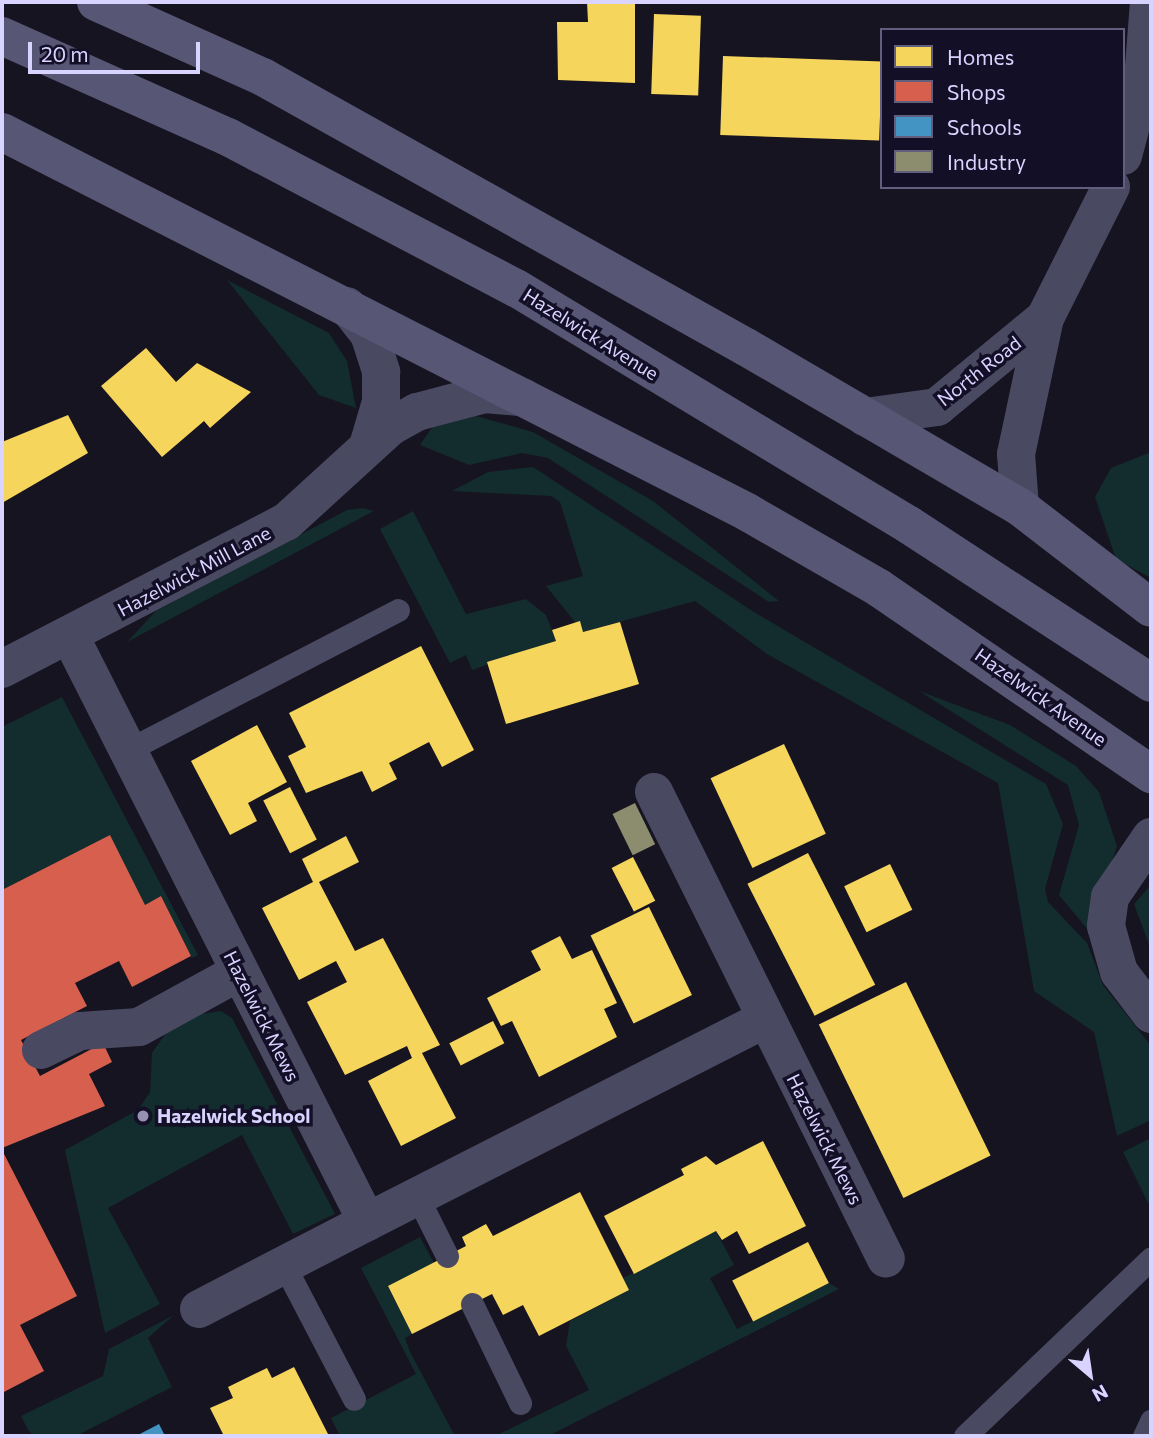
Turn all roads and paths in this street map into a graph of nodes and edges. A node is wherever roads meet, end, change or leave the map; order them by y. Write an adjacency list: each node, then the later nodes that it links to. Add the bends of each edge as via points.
1 (96, 2): 12 (street, via 263,77)
2 (1149, 2): 5 (street, via 1143,80)
3 (2, 36): 19 (street, Hazelwick Avenue, via 240,142 516,288 909,525)
4 (2, 132): 9 (street, Hazelwick Avenue)
5 (1125, 150)
6 (1125, 158): 7 (street)
7 (1151, 162)
8 (1110, 189): 10 (street, North Road)
9 (347, 306): 11 (street, Hazelwick Avenue); 13 (street, Hazelwick Mill Lane, via 369,334 381,372 382,402)
10 (1045, 318): 12 (street, North Road, via 937,407); 14 (street, North Road, via 1016,454)
11 (523, 397): 13 (street, Hazelwick Mill Lane, via 485,394 443,402 390,427); 21 (street, Hazelwick Avenue, via 879,588)
12 (865, 417): 14 (street)
13 (368, 446): 17 (street, Hazelwick Mill Lane, via 322,496 286,522)
14 (1020, 508): 15 (street)
15 (1151, 608)
16 (398, 610): 20 (lane)
17 (70, 636): 18 (street, Hazelwick Mill Lane); 20 (street, Hazelwick Mews)
18 (2, 669)
19 (1151, 684)
20 (128, 750): 24 (street, Hazelwick Mews)
21 (1151, 774)
22 (654, 792): 26 (street, Hazelwick Mews)
23 (1151, 837): 25 (street, via 1111,897 1106,926 1119,972)
24 (239, 972): 27 (street, via 139,1027 80,1031); 29 (street, Hazelwick Mews)
25 (1151, 1014)
26 (765, 1019): 28 (street); 32 (street, Hazelwick Mews)
27 (41, 1050)
28 (418, 1196): 29 (street); 30 (lane)
29 (367, 1222): 33 (street)
30 (447, 1256)
31 (1151, 1258): 39 (lane)
32 (886, 1259)
33 (284, 1265): 35 (street); 36 (lane)
34 (472, 1304): 37 (lane)
35 (199, 1309)
36 (354, 1399)
37 (520, 1402)
38 (1151, 1421): 40 (lane)
39 (965, 1436)
40 (1144, 1436)

